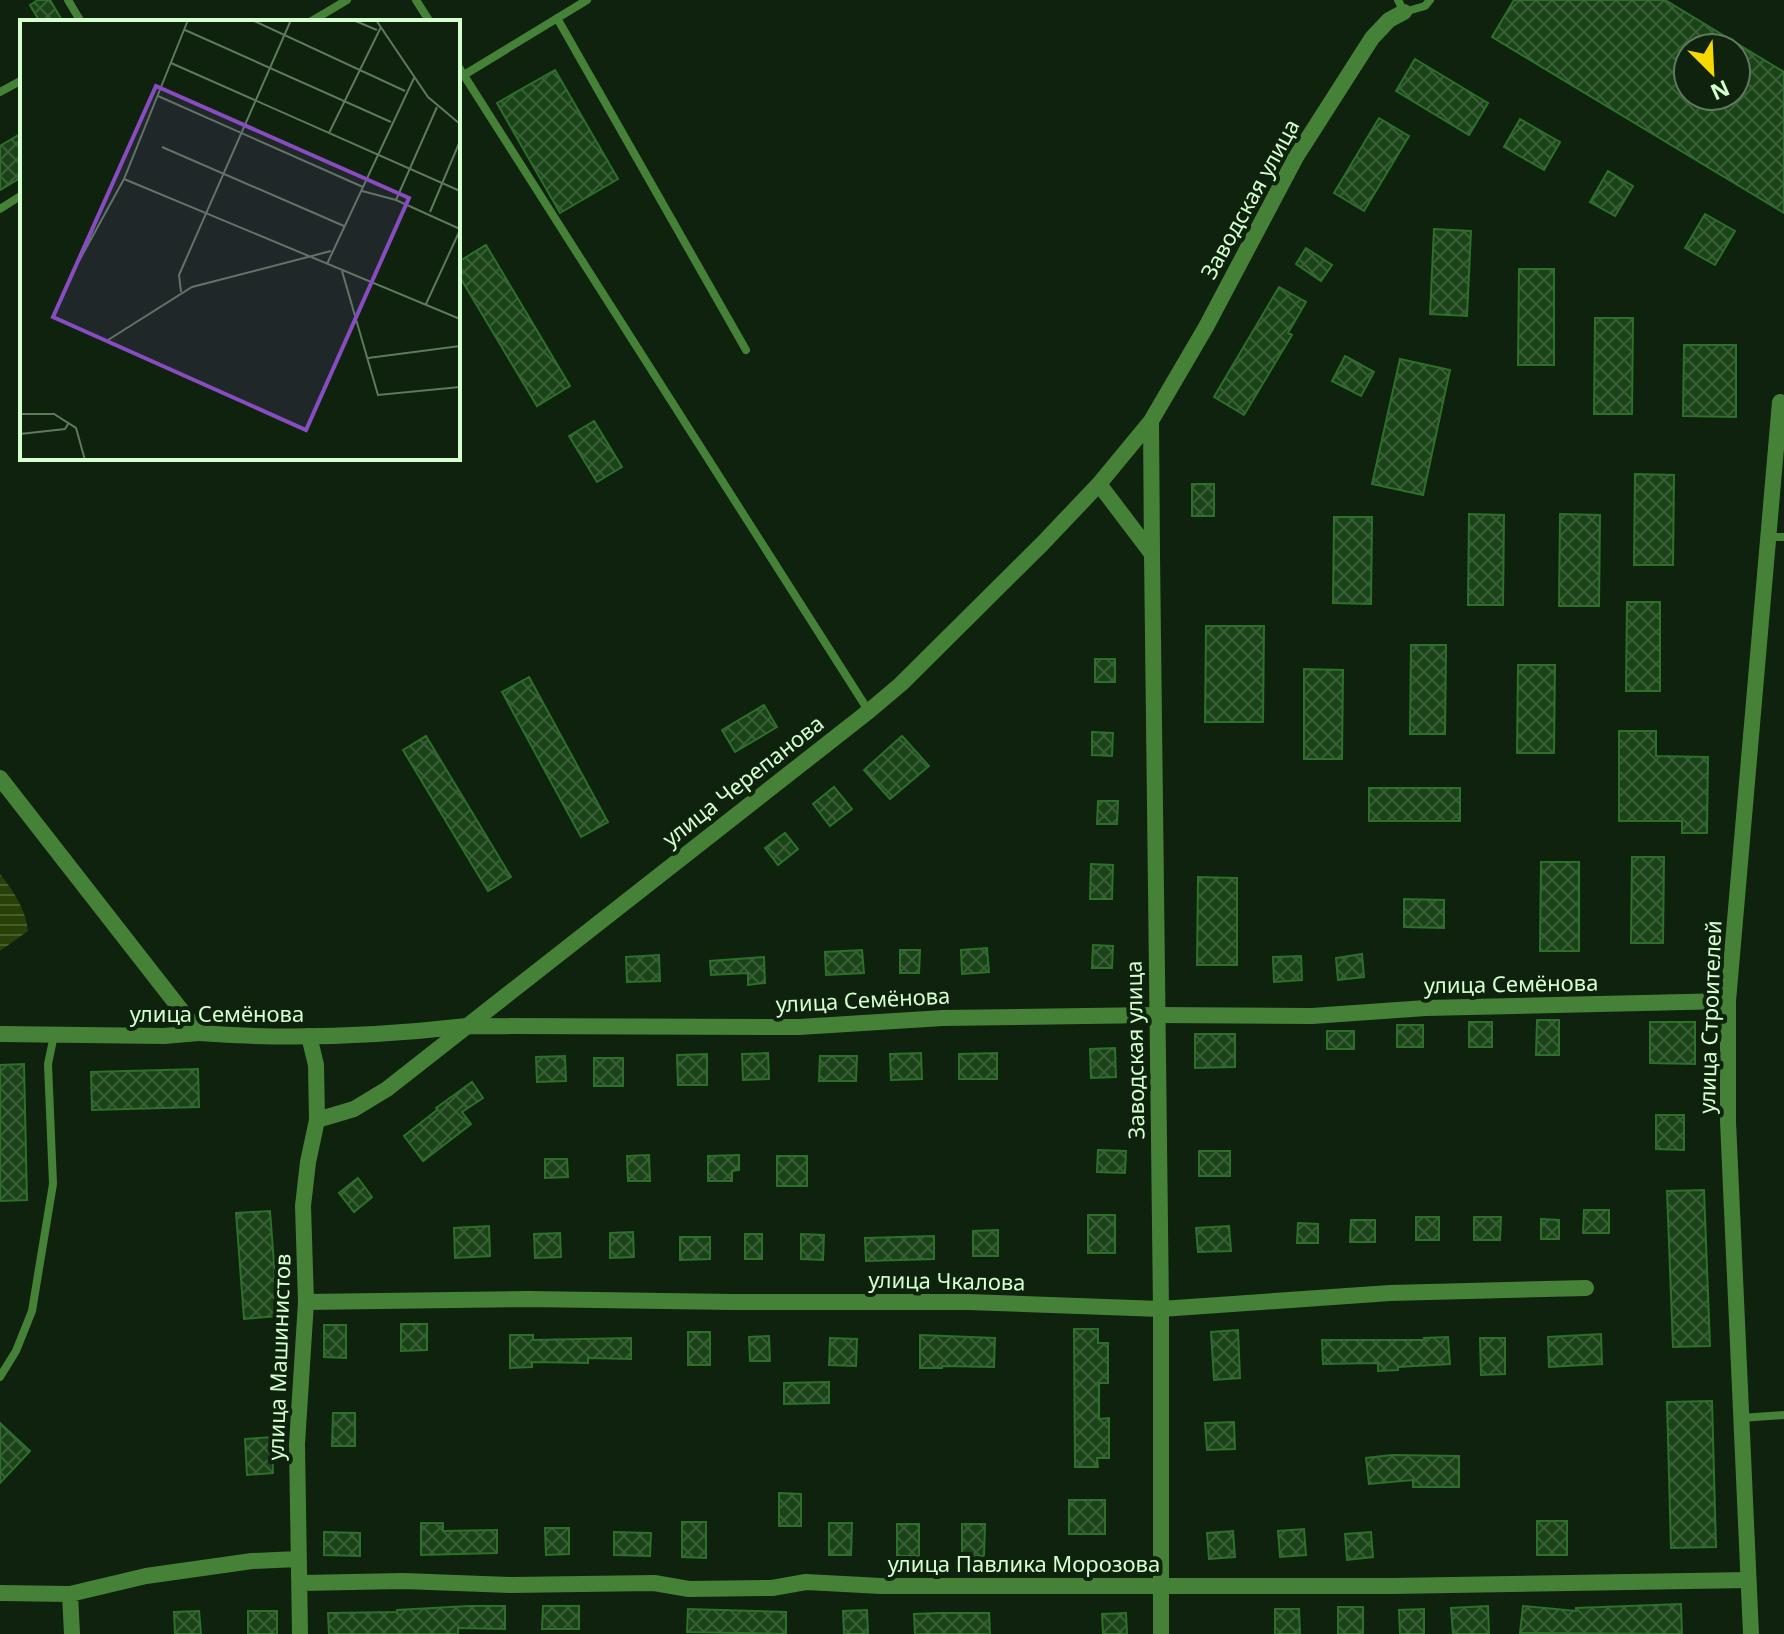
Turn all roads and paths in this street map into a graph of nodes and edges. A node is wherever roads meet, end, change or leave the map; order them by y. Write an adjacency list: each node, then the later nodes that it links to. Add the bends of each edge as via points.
1 (68, 0): 8 (lane)
2 (347, 0): 9 (lane)
3 (416, 0): 10 (lane)
4 (587, 0): 7 (lane)
5 (1430, 0): 6 (lane, via 1425,6)
6 (1401, 6): 19 (street, Заводская улица, via 1372,38 1296,157)
7 (557, 18): 12 (lane); 17 (lane)
8 (80, 20)
9 (313, 20)
10 (429, 20)
11 (460, 69): 12 (lane)
12 (464, 75): 23 (lane)
13 (20, 81): 14 (lane)
14 (0, 92)
15 (20, 196): 16 (lane)
16 (0, 209)
17 (746, 350)
18 (1780, 402): 21 (street, улица Строителей)
19 (1151, 421): 20 (street, улица Черепанова); 22 (street, Заводская улица)
20 (1099, 484): 22 (street); 23 (street, улица Черепанова)
21 (1776, 537): 25 (street, улица Строителей)
22 (1152, 554): 26 (street, Заводская улица)
23 (869, 711): 27 (street, улица Черепанова)
24 (0, 778): 28 (street)
25 (1728, 1001): 26 (street, улица Семёнова, via 1312,1016); 38 (street, улица Строителей)
26 (1156, 1015): 27 (street, улица Семёнова, via 943,1018 799,1027); 35 (street, Заводская улица)
27 (467, 1026): 31 (street, улица Семёнова); 32 (street, улица Черепанова, via 387,1089 354,1109)
28 (199, 1033): 30 (street, улица Семёнова); 31 (street, улица Семёнова)
29 (0, 1034): 30 (street, улица Семёнова)
30 (54, 1034): 36 (lane, via 48,1064 53,1184 32,1311)
31 (309, 1036): 32 (street, улица Машинистов, via 316,1065)
32 (317, 1120): 34 (street, улица Машинистов, via 303,1206)
33 (1586, 1288): 35 (street, улица Чкалова, via 1390,1293)
34 (306, 1302): 35 (street, улица Чкалова, via 968,1302); 39 (street, улица Машинистов, via 297,1444)
35 (1161, 1309): 42 (street, Заводская улица)
36 (0, 1377)
37 (1784, 1415): 38 (lane)
38 (1740, 1418): 40 (street, улица Строителей)
39 (298, 1559): 41 (street, улица Машинистов); 44 (street, via 146,1576)
40 (1748, 1580): 42 (street, улица Павлика Морозова); 48 (street, улица Строителей)
41 (301, 1583): 42 (street, улица Павлика Морозова, via 654,1583 689,1589 806,1582); 46 (street, улица Машинистов)
42 (1161, 1586): 47 (street, Заводская улица)
43 (0, 1593): 44 (street)
44 (70, 1594): 45 (street)
45 (72, 1634)
46 (300, 1634)
47 (1161, 1634)
48 (1751, 1634)

